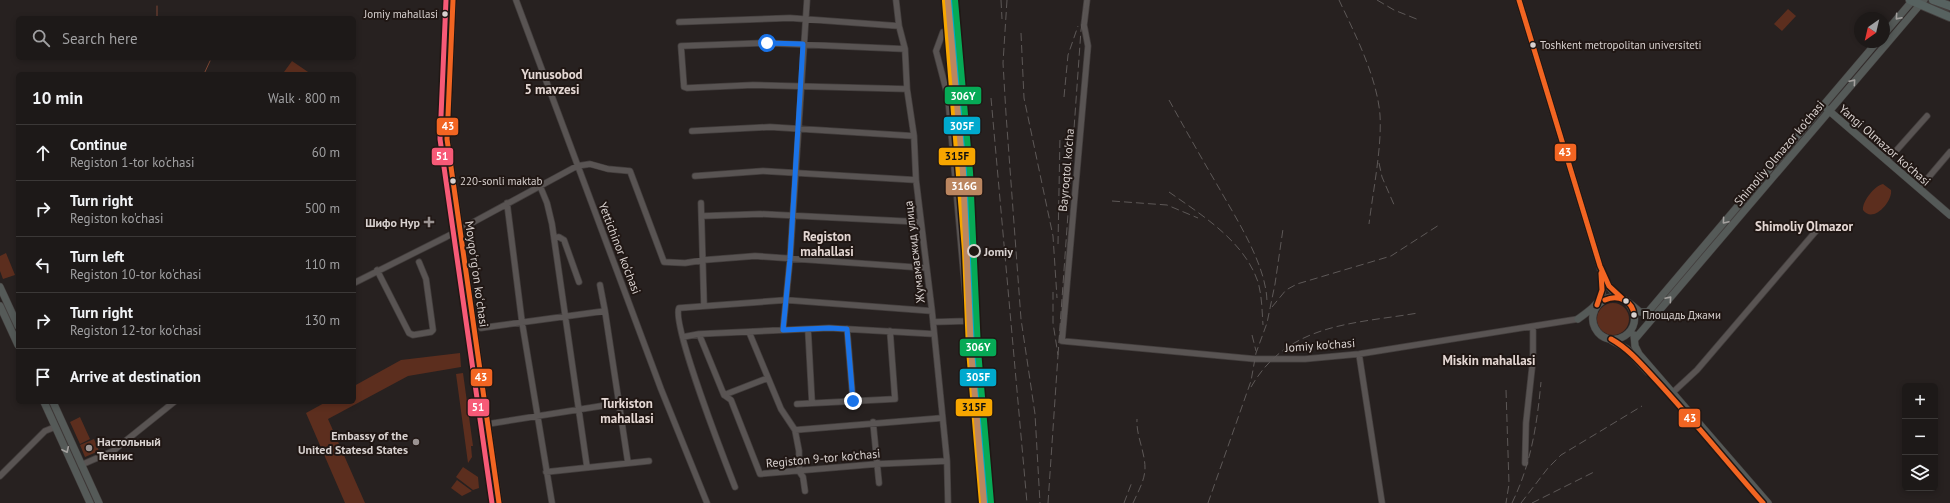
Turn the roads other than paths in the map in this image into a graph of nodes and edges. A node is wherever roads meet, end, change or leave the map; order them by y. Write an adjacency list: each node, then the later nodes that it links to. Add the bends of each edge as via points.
1 (448, 0): 45 (main road, Moyqoʻrgʻon koʻchasi, via 443,139)
2 (453, 0): 45 (main road, Moyqoʻrgʻon koʻchasi, via 447,129)
3 (516, 0): 32 (street, Yettichinor ko‘chasi)
4 (807, 0): 12 (street)
5 (896, 0): 14 (street, Жумамасжид улица)
6 (1087, 0): 88 (street, Bayroqtol ko'cha, via 1084,25 1088,46)
7 (1519, 0): 51 (main road)
8 (1933, 0): 10 (highway)
9 (1916, 1): 11 (highway); 15 (main road, one-way to 15); 23 (main road, Shimoliy Olmazor ko'chasi, one-way to 9)
10 (1950, 6)
11 (1950, 17)
12 (805, 19): 13 (street); 14 (street); 17 (street)
13 (679, 22)
14 (899, 26): 19 (street, Жумамасжид улица)
15 (1890, 28)
16 (943, 32): 70 (street, via 936,51 948,97)
17 (803, 44): 19 (street); 20 (street); 20 (street, via 681,46 684,87)
18 (1872, 48): 22 (main road, Shimoliy Olmazor ko'chasi)
19 (905, 49): 21 (street, Жумамасжид улица)
20 (800, 86): 21 (street); 25 (street)
21 (907, 89): 27 (street, Жумамасжид улица)
22 (1823, 104): 23 (main road, Yangi Olmazor ko'chasi); 29 (main road, Shimoliy Olmazor ko'chasi)
23 (1830, 110): 30 (main road, Yangi Olmazor ko'chasi); 31 (main road, Shimoliy Olmazor ko'chasi)
24 (1927, 116): 30 (street)
25 (798, 129): 26 (street); 27 (street); 33 (street)
26 (692, 130)
27 (914, 136): 35 (street, Жумамасжид улица)
28 (1950, 152): 36 (street)
29 (1777, 158): 31 (main road); 54 (main road, Shimoliy Olmazor ko'chasi, one-way to 54)
30 (1889, 160): 36 (main road, Yangi Olmazor ko'chasi); 42 (main road, Yangi Olmazor ko'chasi)
31 (1784, 164): 54 (main road, Shimoliy Olmazor ko'chasi)
32 (577, 166): 37 (street); 49 (street, via 590,164 630,171 664,262 685,263); 127 (street, Yettichinor ko‘chasi)
33 (794, 172): 34 (street, via 763,171); 35 (street); 41 (street)
34 (695, 176)
35 (916, 180): 44 (street, Жумамасжид улица)
36 (1922, 185): 40 (main road, Yangi Olmazor ko'chasi)
37 (540, 186): 38 (street); 47 (street, via 547,203)
38 (507, 203): 45 (street); 72 (street)
39 (701, 203): 43 (street)
40 (1950, 209)
41 (792, 215): 43 (street); 44 (street); 48 (street)
42 (1950, 215)
43 (702, 216): 49 (street)
44 (921, 222): 52 (street, Жумамасжид улица)
45 (457, 231): 53 (street); 105 (main road, Moyqoʻrgʻon koʻchasi); 124 (main road, Moyqoʻrgʻon koʻchasi)
46 (1816, 231): 92 (street, via 1697,370)
47 (554, 238): 56 (street, via 564,240); 67 (street)
48 (790, 259): 49 (street, via 755,256); 52 (street); 60 (street)
49 (704, 260): 62 (street)
50 (419, 262): 53 (street, via 426,279 434,330 431,332 413,335 409,333)
51 (1600, 266): 59 (main road, via 1609,286); 63 (main road, via 1602,290)
52 (926, 268): 66 (street, Жумамасжид улица)
53 (377, 270): 55 (street)
54 (1688, 270): 61 (main road, Shimoliy Olmazor ko'chasi, via 1648,312 1640,312); 69 (main road, Shimoliy Olmazor ko'chasi, one-way to 54)
55 (356, 282)
56 (579, 282)
57 (600, 285): 65 (street)
58 (0, 287): 71 (main road)
59 (1623, 299): 61 (main road); 63 (main road, via 1609,298)
60 (786, 300): 62 (street); 66 (street); 80 (street)
61 (1629, 304): 79 (main road, via 1635,316)
62 (704, 305): 85 (street, via 677,309)
63 (1598, 305): 68 (main road); 74 (main road, via 1594,312)
64 (0, 306): 89 (main road)
65 (605, 311): 67 (street); 95 (street)
66 (932, 311): 73 (street, Жумамасжид улица)
67 (564, 316): 72 (street); 101 (street)
68 (1578, 319): 74 (main road); 75 (street, Jomiy ko'chasi)
69 (1650, 320): 79 (main road, Shimoliy Olmazor ko'chasi); 87 (main road, Shimoliy Olmazor ko'chasi)
70 (968, 321): 73 (street); 121 (street)
71 (16, 322)
72 (522, 322): 76 (street); 102 (street)
73 (933, 322): 84 (street, Жумамасжид улица)
74 (1594, 324): 86 (main road, via 1600,334)
75 (1533, 327): 90 (street, Jomiy ko'chasi); 111 (street, via 1534,359 1526,423)
76 (481, 328)
77 (808, 329): 78 (street); 80 (street); 96 (street)
78 (847, 329): 81 (street); 94 (street)
79 (1632, 329): 86 (main road, via 1624,337); 87 (main road)
80 (783, 330): 82 (street)
81 (890, 331): 84 (street); 94 (street, via 895,398)
82 (749, 332): 83 (street); 91 (street)
83 (699, 334): 85 (street); 93 (street, Registon 9-tor ko'chasi)
84 (934, 334): 103 (street, Жумамасжид улица)
85 (683, 337): 119 (street, via 706,414)
86 (1611, 339): 92 (main road, via 1631,353)
87 (1635, 339): 92 (main road, via 1639,354)
88 (1062, 341): 90 (street, Jomiy ko'chasi, via 1255,359 1306,359)
89 (16, 342)
90 (1359, 354): 129 (street)
91 (768, 378): 93 (street); 107 (street, via 781,409)
92 (1672, 394): 130 (main road); 131 (main road)
93 (724, 395): 115 (street, Registon 9-tor ko'chasi, via 731,400 760,474)
94 (853, 401): 96 (street)
95 (620, 403): 101 (street); 110 (street)
96 (812, 403): 100 (street)
97 (45, 404): 106 (main road)
98 (54, 404): 112 (main road)
99 (172, 404): 112 (street, via 113,451)
100 (797, 404)
101 (578, 410): 102 (street); 114 (street)
102 (536, 416): 105 (street); 116 (street)
103 (942, 418): 104 (street); 109 (street, Жумамасжид улица)
104 (873, 422): 107 (street); 113 (street)
105 (488, 424): 125 (main road, Moyqoʻrgʻon koʻchasi)
106 (55, 427): 117 (street, via 45,431); 122 (main road, one-way to 122)
107 (795, 430): 115 (street)
108 (649, 461): 110 (street)
109 (947, 461): 113 (street, Registon 9-tor ko'chasi); 128 (street, Жумамасжид улица)
110 (628, 463): 114 (street)
111 (1525, 463)
112 (81, 464): 123 (main road)
113 (877, 464): 115 (street, Registon 9-tor ko'chasi); 118 (street)
114 (587, 468): 116 (street)
115 (799, 471): 120 (street, via 803,477)
116 (546, 472): 126 (street)
117 (0, 476)
118 (879, 482)
119 (735, 487)
120 (805, 491)
121 (983, 495)
122 (90, 503)
123 (99, 503)
124 (494, 503)
125 (499, 503)
126 (552, 503)
127 (707, 503)
128 (948, 503)
129 (1382, 503)
130 (1763, 503)
131 (1768, 503)

